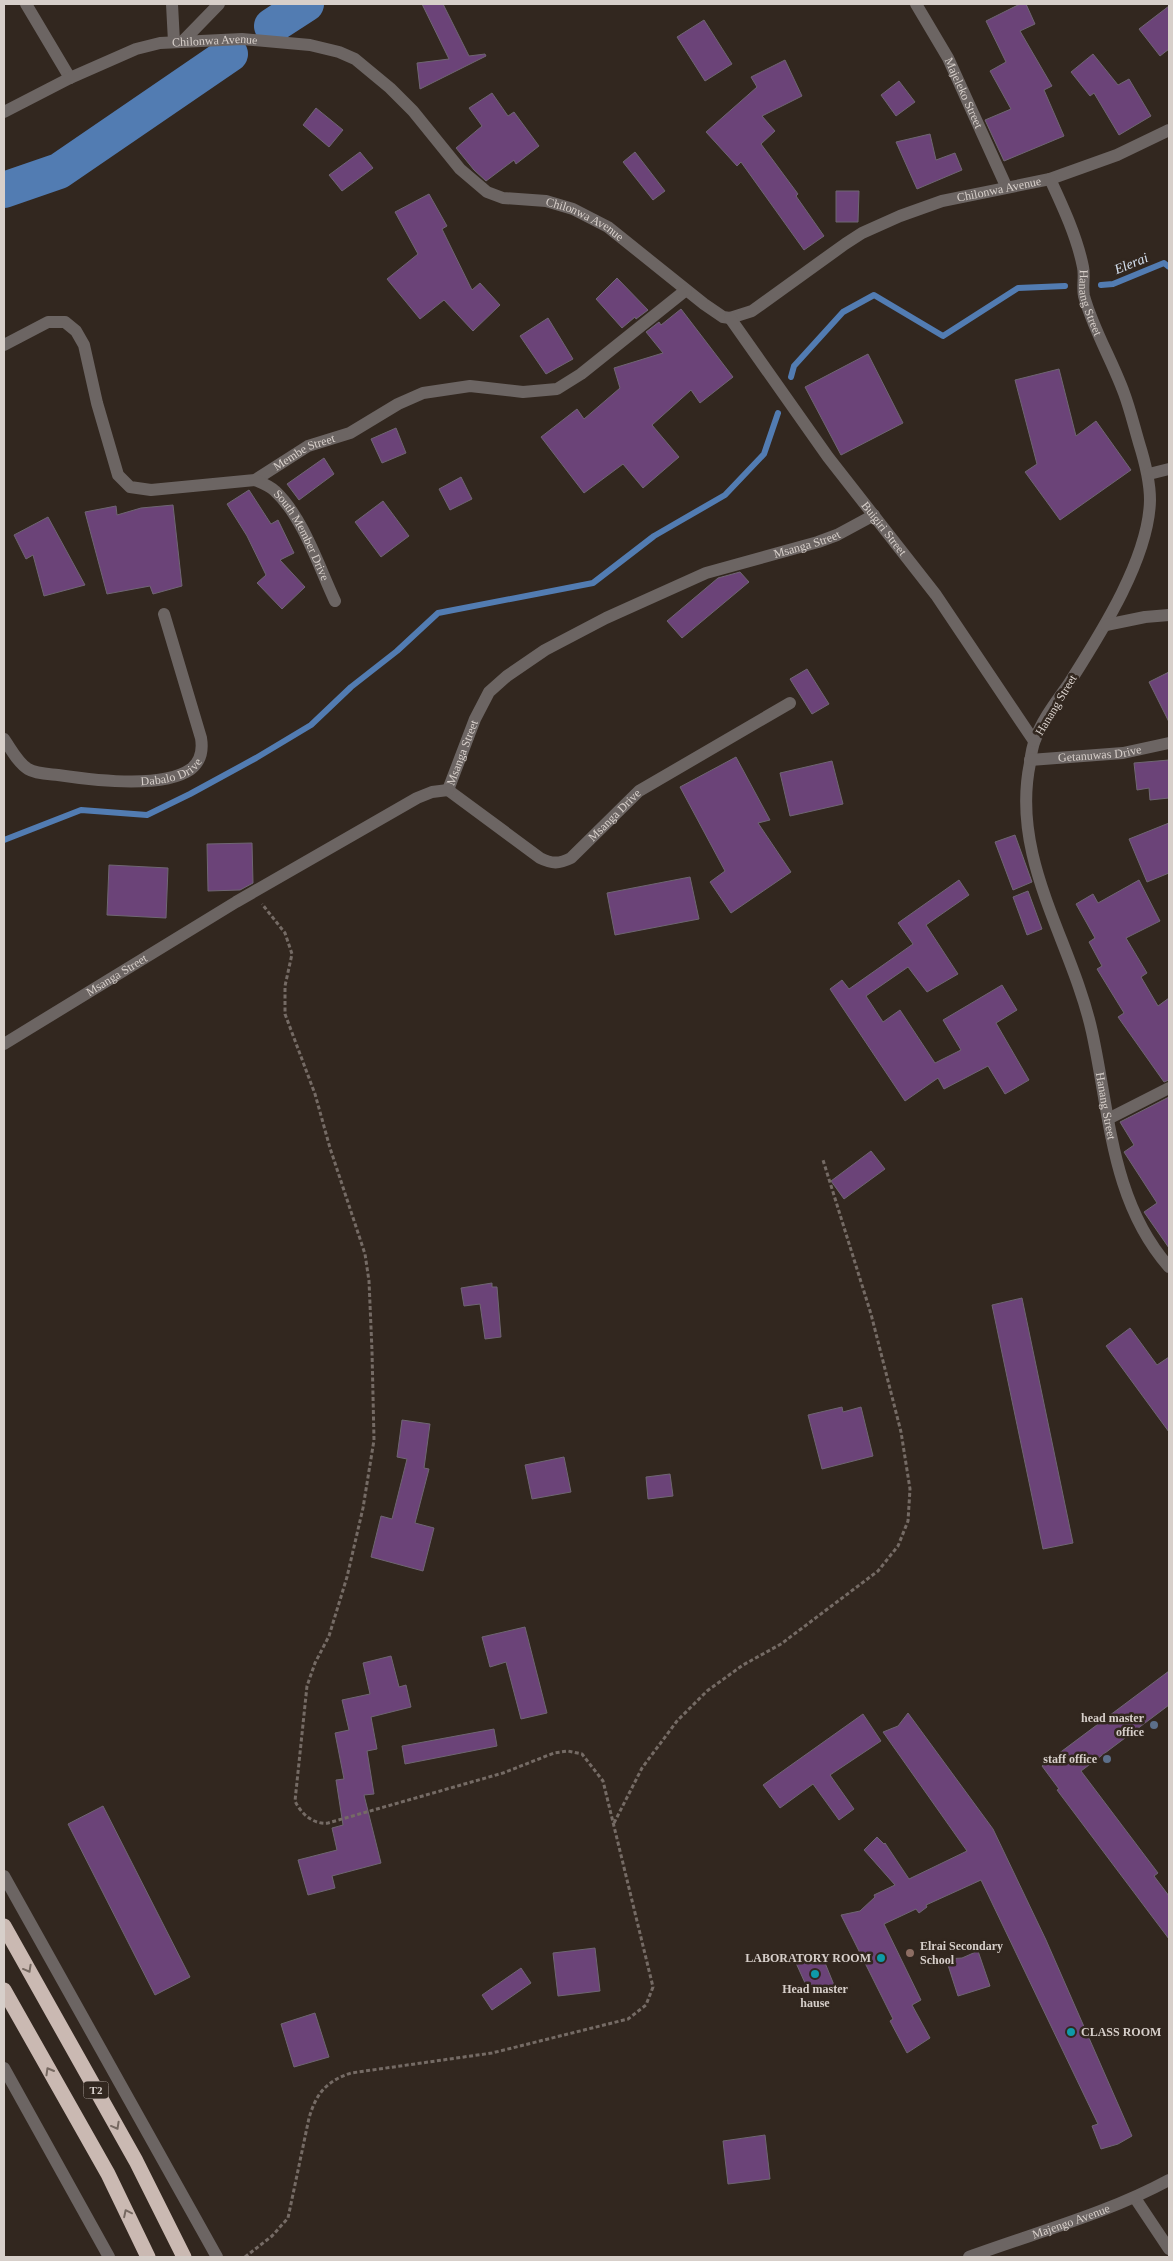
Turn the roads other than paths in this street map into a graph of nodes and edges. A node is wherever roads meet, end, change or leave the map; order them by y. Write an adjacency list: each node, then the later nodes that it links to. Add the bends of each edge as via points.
1 (26, 4): 6 (street)
2 (172, 4): 5 (street)
3 (219, 4): 5 (street)
4 (916, 4): 10 (street, Majeleko Street, via 948,58)
5 (178, 41): 6 (street, Chilonwa Avenue, via 136,49); 11 (street, Chilonwa Avenue, via 242,39 310,45 355,59 413,111 460,169 487,192 503,198 546,201 573,209 608,227)
6 (70, 78): 7 (street, Chilonwa Avenue)
7 (4, 112)
8 (1169, 130): 9 (street, Chilonwa Avenue, via 1116,155)
9 (1050, 180): 10 (street, Chilonwa Avenue); 15 (street, Hanang Street, via 1064,208 1083,268 1083,293 1124,394)
10 (1006, 186): 12 (street, Chilonwa Avenue, via 942,200 862,233 752,311)
11 (686, 290): 12 (street, Chilonwa Avenue, via 723,317); 16 (street, Membe Street, via 564,386 536,392 470,386 423,393 350,433 308,446)
12 (730, 318): 17 (street, Buigiri Street)
13 (4, 345): 16 (street, Membe Street, via 48,322 64,322 76,331 84,345 113,463 118,475 130,487 151,490)
14 (1169, 469): 15 (street)
15 (1149, 474): 21 (street, Hanang Street, via 1150,502 1144,537)
16 (255, 480): 18 (street, South Member Drive, via 269,486 286,504 301,528)
17 (874, 515): 24 (street, Buigiri Street, via 936,595); 27 (street, Msanga Street, via 818,542 706,573 606,618 545,650 489,692)
18 (335, 601)
19 (164, 614): 23 (street, Dabalo Drive, via 201,738 202,754 193,767 152,780 116,782 70,777 30,770)
20 (1169, 615): 21 (street, via 1145,616)
21 (1106, 625): 24 (street, Hanang Street)
22 (790, 703): 27 (street, Msanga Drive, via 639,791 571,858 560,863 540,858)
23 (4, 739)
24 (1034, 741): 26 (street, Hanang Street)
25 (1169, 743): 26 (street, Getanuwas Drive, via 1123,753)
26 (1030, 760): 30 (street, Hanang Street, via 1026,781 1026,823 1036,875 1092,1032)
27 (448, 790): 28 (street, Msanga Street, via 416,798)
28 (4, 1044)
29 (1169, 1088): 30 (street)
30 (1108, 1119): 31 (street, Hanang Street, via 1115,1159 1129,1203)
31 (1169, 1267)
32 (4, 1876): 42 (street)
33 (4, 1926): 41 (highway, T2, one-way to 41, via 136,2160)
34 (4, 1990): 40 (highway, T2, one-way to 34, via 108,2174)
35 (4, 2068): 39 (street)
36 (1169, 2180): 37 (street, Majengo Avenue)
37 (1136, 2198): 38 (street); 43 (street, Majengo Avenue)
38 (1169, 2249)
39 (109, 2257)
40 (148, 2257)
41 (184, 2257)
42 (216, 2257)
43 (970, 2257)

